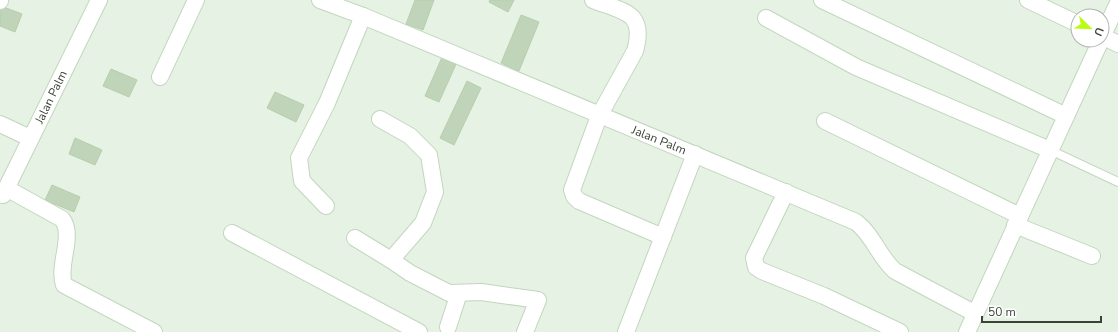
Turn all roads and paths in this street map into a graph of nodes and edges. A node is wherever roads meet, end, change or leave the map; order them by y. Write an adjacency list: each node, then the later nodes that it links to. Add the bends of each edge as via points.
1 (99, 0): 19 (street, Jalan Palm)
2 (196, 0): 13 (street)
3 (320, 0): 8 (street, Jalan Palm)
4 (594, 0): 14 (street, via 629,14 635,18 638,27 635,51)
5 (822, 0): 15 (street)
6 (1028, 0): 10 (street)
7 (1118, 3): 11 (street)
8 (363, 16): 14 (street, Jalan Palm); 24 (street, via 327,103 299,158 302,181)
9 (766, 18): 20 (street, via 856,67)
10 (1070, 20)
11 (1110, 20)
12 (1097, 48): 15 (street)
13 (160, 77)
14 (599, 116): 21 (street, Jalan Palm); 27 (street, via 572,190 574,196 579,201)
15 (1066, 116): 20 (street)
16 (380, 119): 30 (street, via 410,136 429,155 435,192 423,223)
17 (825, 121): 25 (street)
18 (0, 124): 19 (street)
19 (30, 138): 34 (street, Jalan Palm, via 5,192 62,219 66,224 62,272 64,285)
20 (1050, 150): 22 (lane); 25 (street)
21 (695, 154): 23 (street, Jalan Palm); 27 (street)
22 (1118, 182)
23 (786, 192): 32 (street, Jalan Palm, via 856,222 864,228 895,271); 38 (street, via 754,258 756,266 762,271 824,296)
24 (326, 206)
25 (1017, 221): 29 (street); 32 (street)
26 (232, 233): 35 (street)
27 (663, 236): 37 (street)
28 (355, 238): 30 (street)
29 (1092, 256)
30 (391, 260): 31 (street, via 449,293)
31 (458, 293): 33 (street); 36 (street, via 481,292 538,300)
32 (974, 313): 39 (street)
33 (448, 327)
34 (154, 332)
35 (419, 332)
36 (525, 332)
37 (626, 332)
38 (900, 332)
39 (967, 332)

